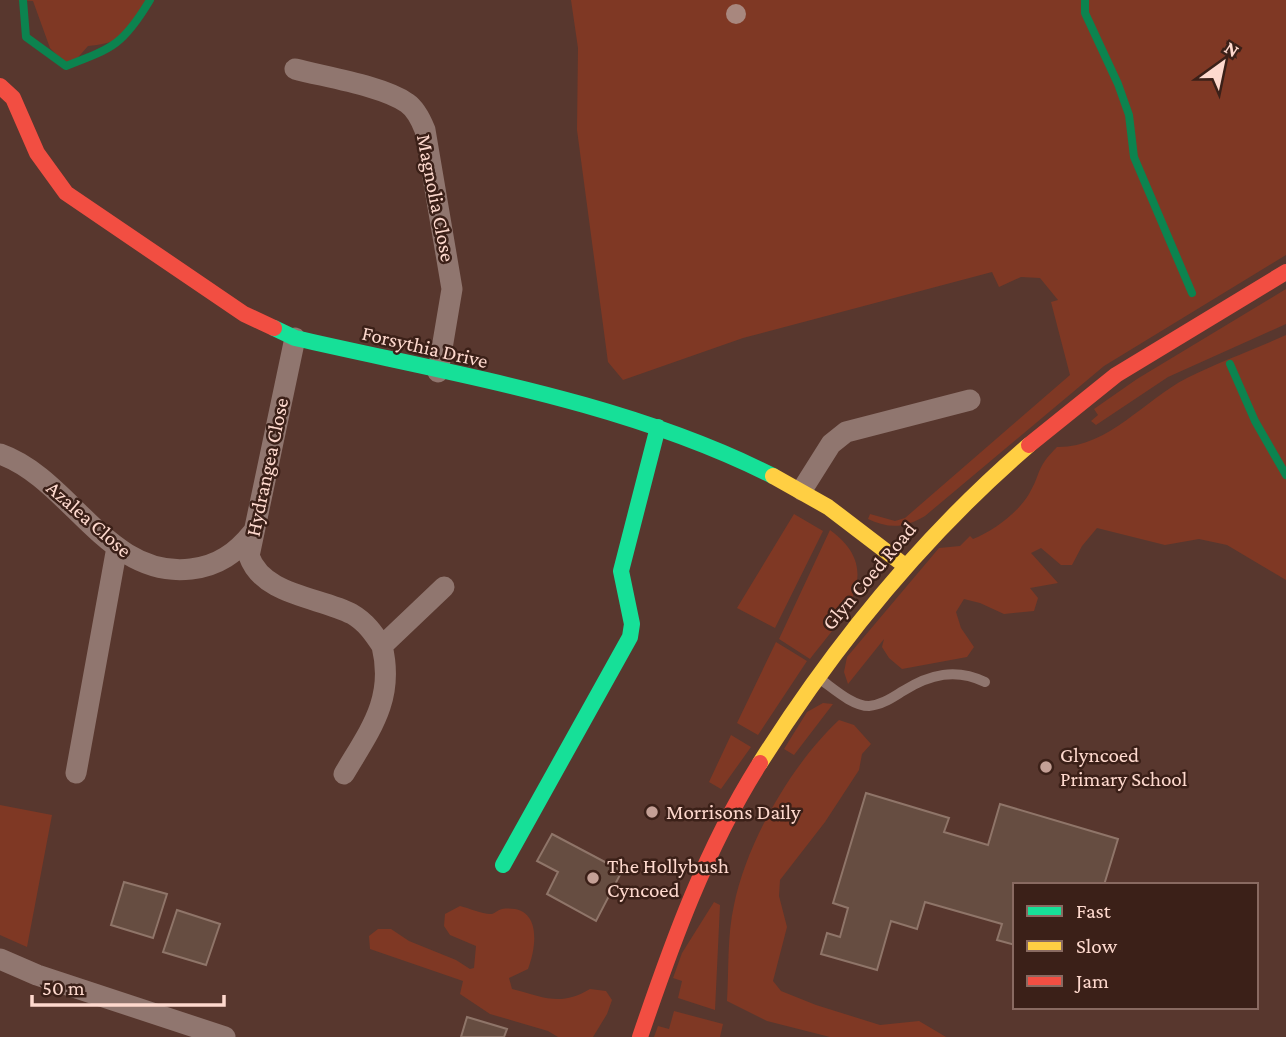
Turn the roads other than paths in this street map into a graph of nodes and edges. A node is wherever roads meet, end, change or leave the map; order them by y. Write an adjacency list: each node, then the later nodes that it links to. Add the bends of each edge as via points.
1 (295, 69): 5 (street, Magnolia Close, via 391,95 408,103 420,118 452,289)
2 (0, 86): 4 (street, Forsythia Drive, via 18,104 34,147 66,193 244,314)
3 (1286, 272): 12 (street, Glyn Coed Road, via 1140,360 1065,413 961,506)
4 (295, 338): 5 (street, Forsythia Drive); 10 (street, Hydrangea Close)
5 (438, 372): 7 (street, Forsythia Drive, via 593,407)
6 (970, 400): 9 (street, via 846,432 831,444)
7 (658, 427): 9 (street, Forsythia Drive, via 743,460); 19 (street, via 621,571 632,624 630,637)
8 (0, 454): 11 (street, Azalea Close, via 33,471)
9 (802, 490): 12 (street, Forsythia Drive)
10 (253, 532): 11 (street, Azalea Close, via 226,558 188,570 157,569); 14 (street, Hydrangea Close, via 249,556 265,578 353,615 370,628)
11 (117, 547): 17 (street)
12 (904, 565): 15 (street, Glyn Coed Road)
13 (444, 587): 14 (street)
14 (382, 646): 18 (street, via 387,683 384,702)
15 (815, 676): 16 (lane, via 868,706 955,672); 22 (street, Glyn Coed Road, via 732,808 701,870 660,971)
16 (985, 682)
17 (76, 773)
18 (344, 774)
19 (503, 865)
20 (0, 959): 21 (street)
21 (213, 1035)
22 (640, 1037)

